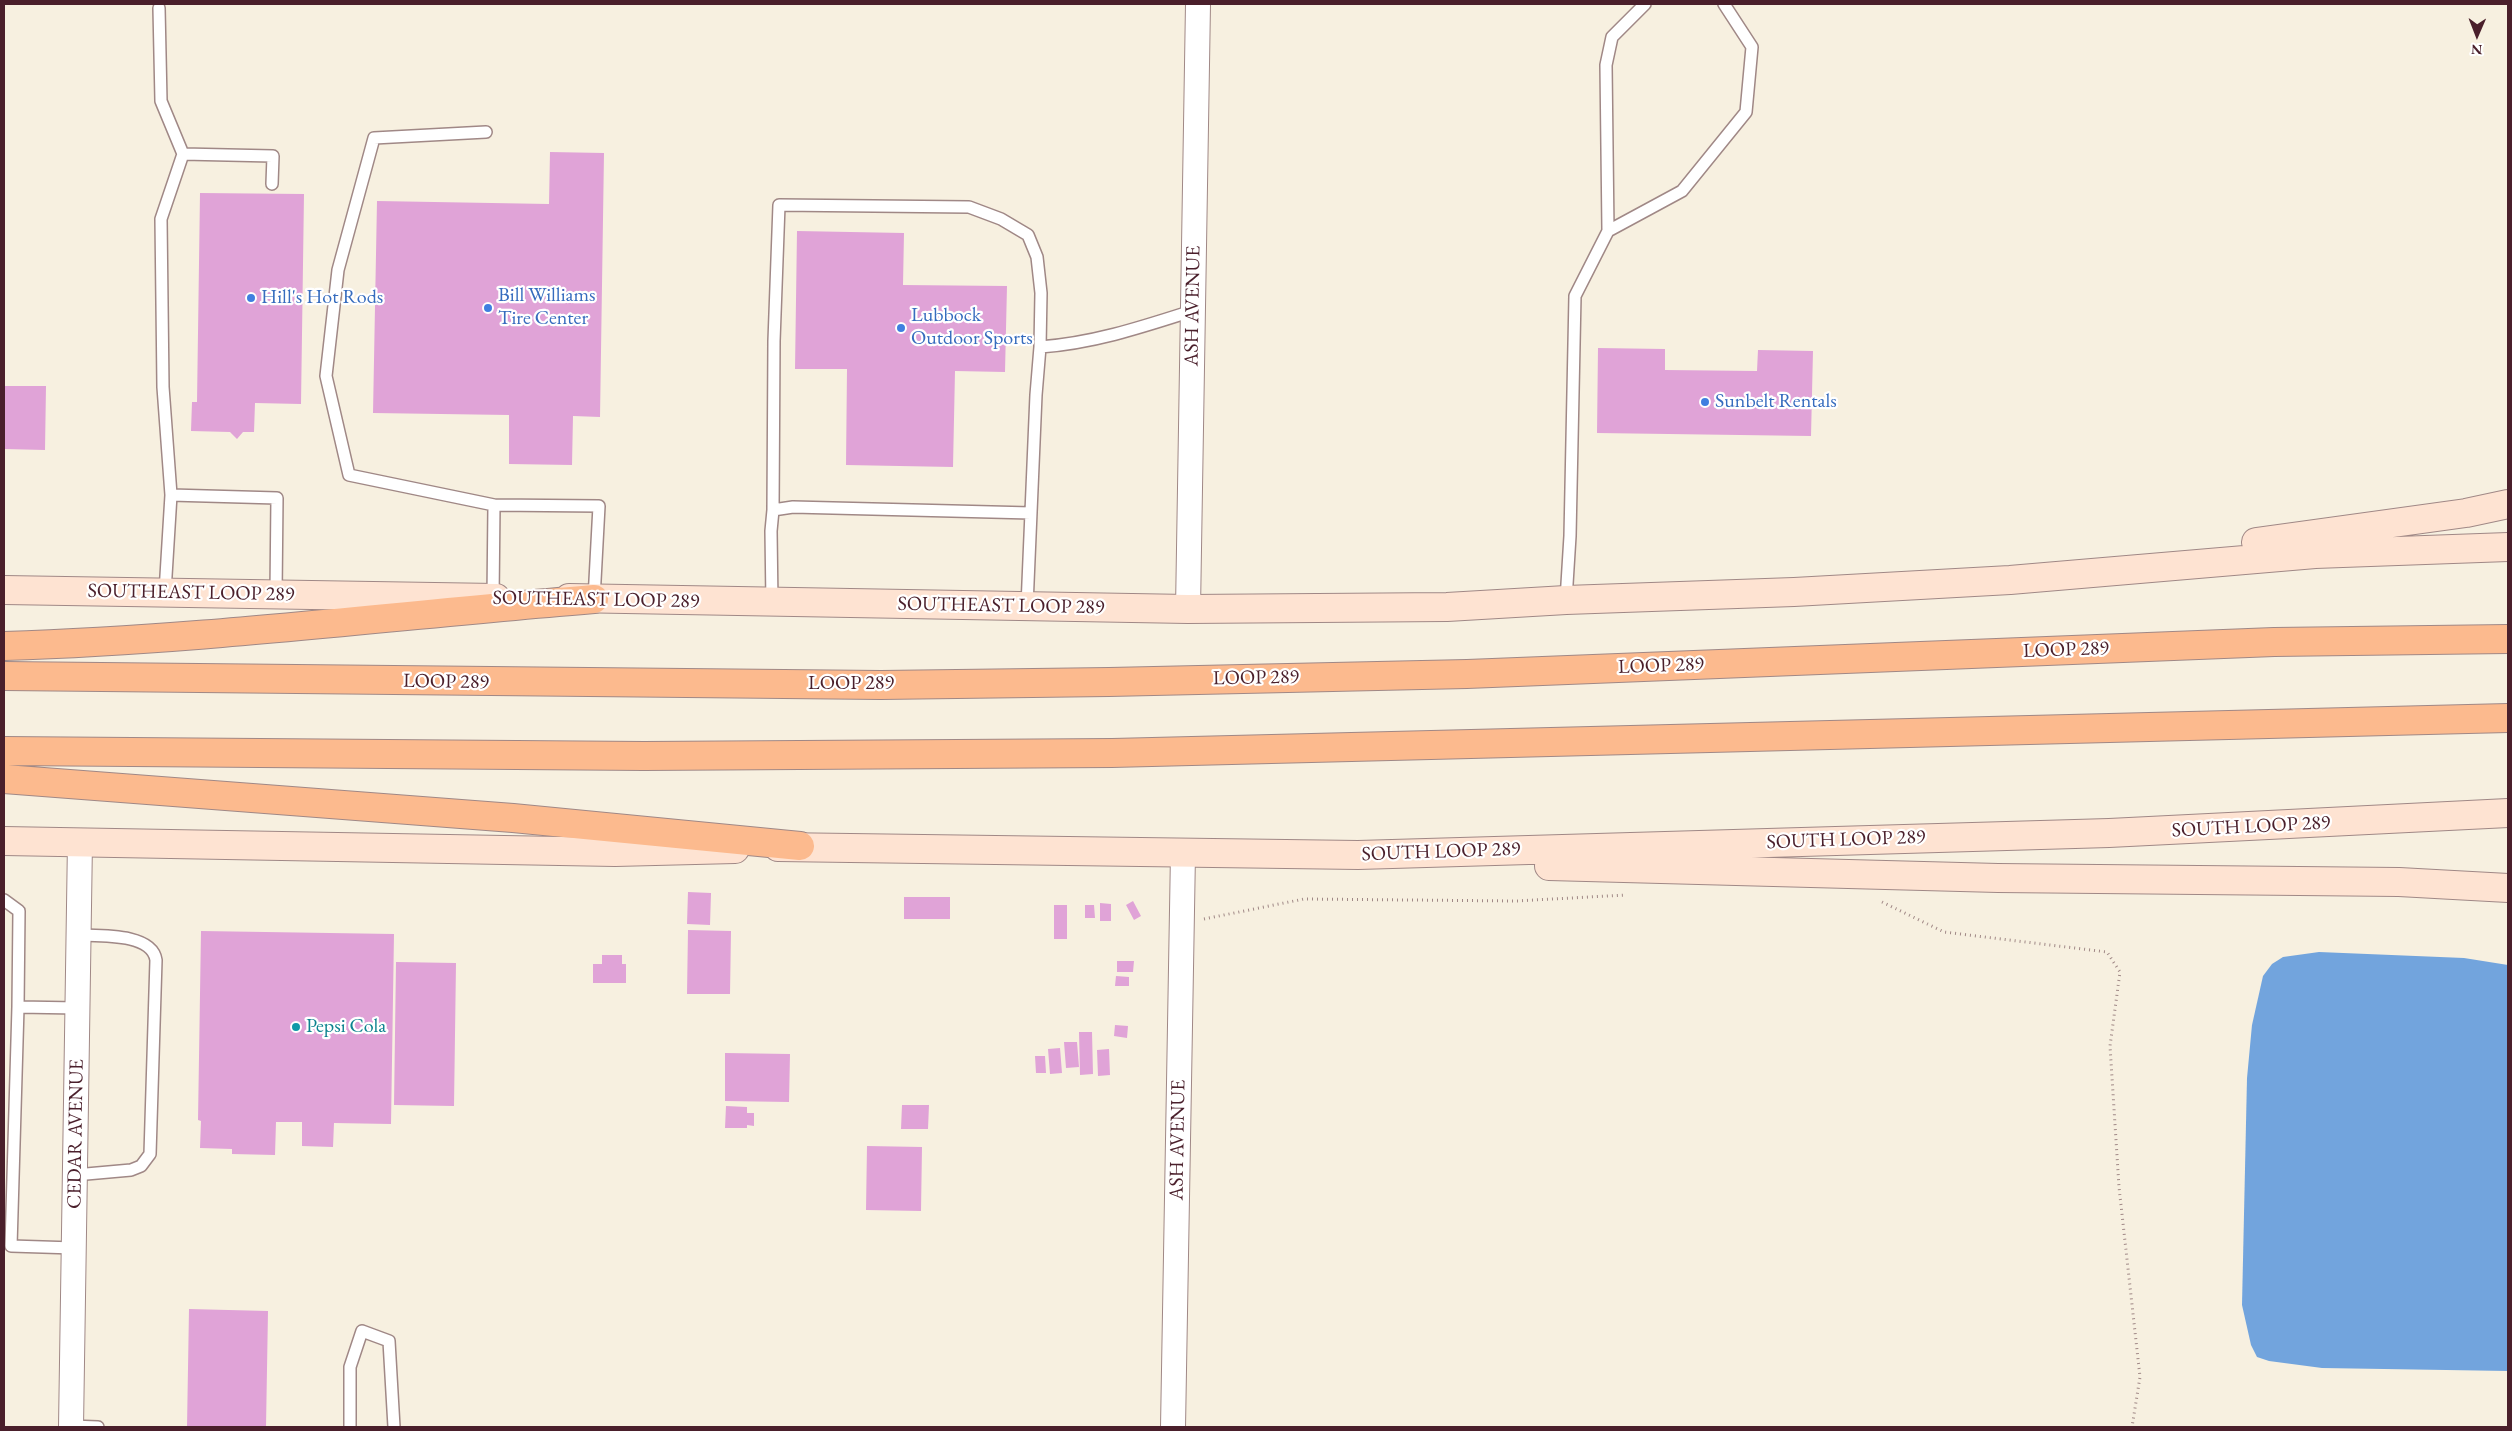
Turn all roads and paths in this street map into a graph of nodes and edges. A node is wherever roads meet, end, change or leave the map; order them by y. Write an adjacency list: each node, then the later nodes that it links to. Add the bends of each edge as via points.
1 (1198, 4): 9 (street, ASH AVENUE)
2 (1645, 4): 8 (lane, via 1612,37 1606,65)
3 (1724, 4): 8 (lane, via 1752,47 1746,112 1682,191)
4 (159, 8): 6 (lane, via 161,101)
5 (486, 132): 13 (lane, via 374,138 338,270 326,376 349,475)
6 (183, 154): 7 (lane, via 273,156); 11 (lane, via 161,219 163,387)
7 (272, 184)
8 (1608, 231): 23 (lane, via 1575,296)
9 (1192, 311): 10 (lane, via 1124,333 1077,344); 26 (street, ASH AVENUE)
10 (1040, 347): 14 (lane, via 1041,293 1037,257 1028,234 1001,219 968,208 779,205); 15 (lane)
11 (170, 495): 19 (lane); 20 (lane, via 277,498)
12 (2508, 504): 17 (main road, via 2466,513)
13 (494, 505): 21 (lane); 22 (lane, via 599,506)
14 (773, 510): 15 (lane, via 793,507); 24 (lane)
15 (1031, 513): 25 (lane)
16 (2508, 546): 17 (main road, via 2315,554)
17 (2010, 580): 23 (main road)
18 (4, 590): 19 (main road, SOUTHEAST LOOP 289)
19 (165, 592): 20 (main road, SOUTHEAST LOOP 289)
20 (276, 593): 21 (main road, SOUTHEAST LOOP 289)
21 (493, 598): 22 (main road, SOUTHEAST LOOP 289)
22 (594, 599): 24 (main road, SOUTHEAST LOOP 289); 28 (highway, via 241,633)
23 (1566, 600): 26 (main road, via 1447,607)
24 (772, 604): 25 (main road, SOUTHEAST LOOP 289)
25 (1027, 606): 26 (main road, SOUTHEAST LOOP 289)
26 (1188, 609)
27 (2508, 639): 29 (highway, LOOP 289, via 2274,642 1467,674 1109,682 872,685)
28 (4, 646)
29 (4, 676)
30 (2508, 718): 31 (highway, via 1122,753 644,756)
31 (4, 751)
32 (4, 779): 36 (highway, via 513,818)
33 (2508, 813): 38 (main road, SOUTH LOOP 289, via 2109,833)
34 (4, 841): 35 (main road)
35 (80, 841): 36 (main road, via 615,852); 44 (street, CEDAR AVENUE)
36 (800, 846): 37 (main road)
37 (1183, 853): 38 (main road, SOUTH LOOP 289); 43 (street, ASH AVENUE)
38 (1358, 855): 39 (main road, via 1519,866 1998,878 2399,882)
39 (2508, 888)
40 (1634, 895): 43 (path, via 1516,901 1304,899)
41 (4, 900): 45 (lane, via 19,912)
42 (1878, 902): 54 (path, via 1887,903 1944,932 2107,952 2120,972 2110,1046 2120,1187 2140,1377)
43 (1182, 923): 53 (street, ASH AVENUE)
44 (79, 936): 46 (street, CEDAR AVENUE); 47 (lane, via 121,937 146,944 155,952 156,960 150,1154 141,1166 131,1170)
45 (18, 1007): 46 (lane); 48 (lane, via 11,1246)
46 (78, 1008): 47 (street, CEDAR AVENUE)
47 (76, 1175): 48 (street, CEDAR AVENUE)
48 (74, 1248): 49 (street, CEDAR AVENUE)
49 (71, 1427): 50 (lane)
50 (98, 1427)
51 (350, 1427): 52 (lane, via 350,1367 362,1331 389,1341)
52 (394, 1427)
53 (1173, 1427)
54 (2132, 1427)

